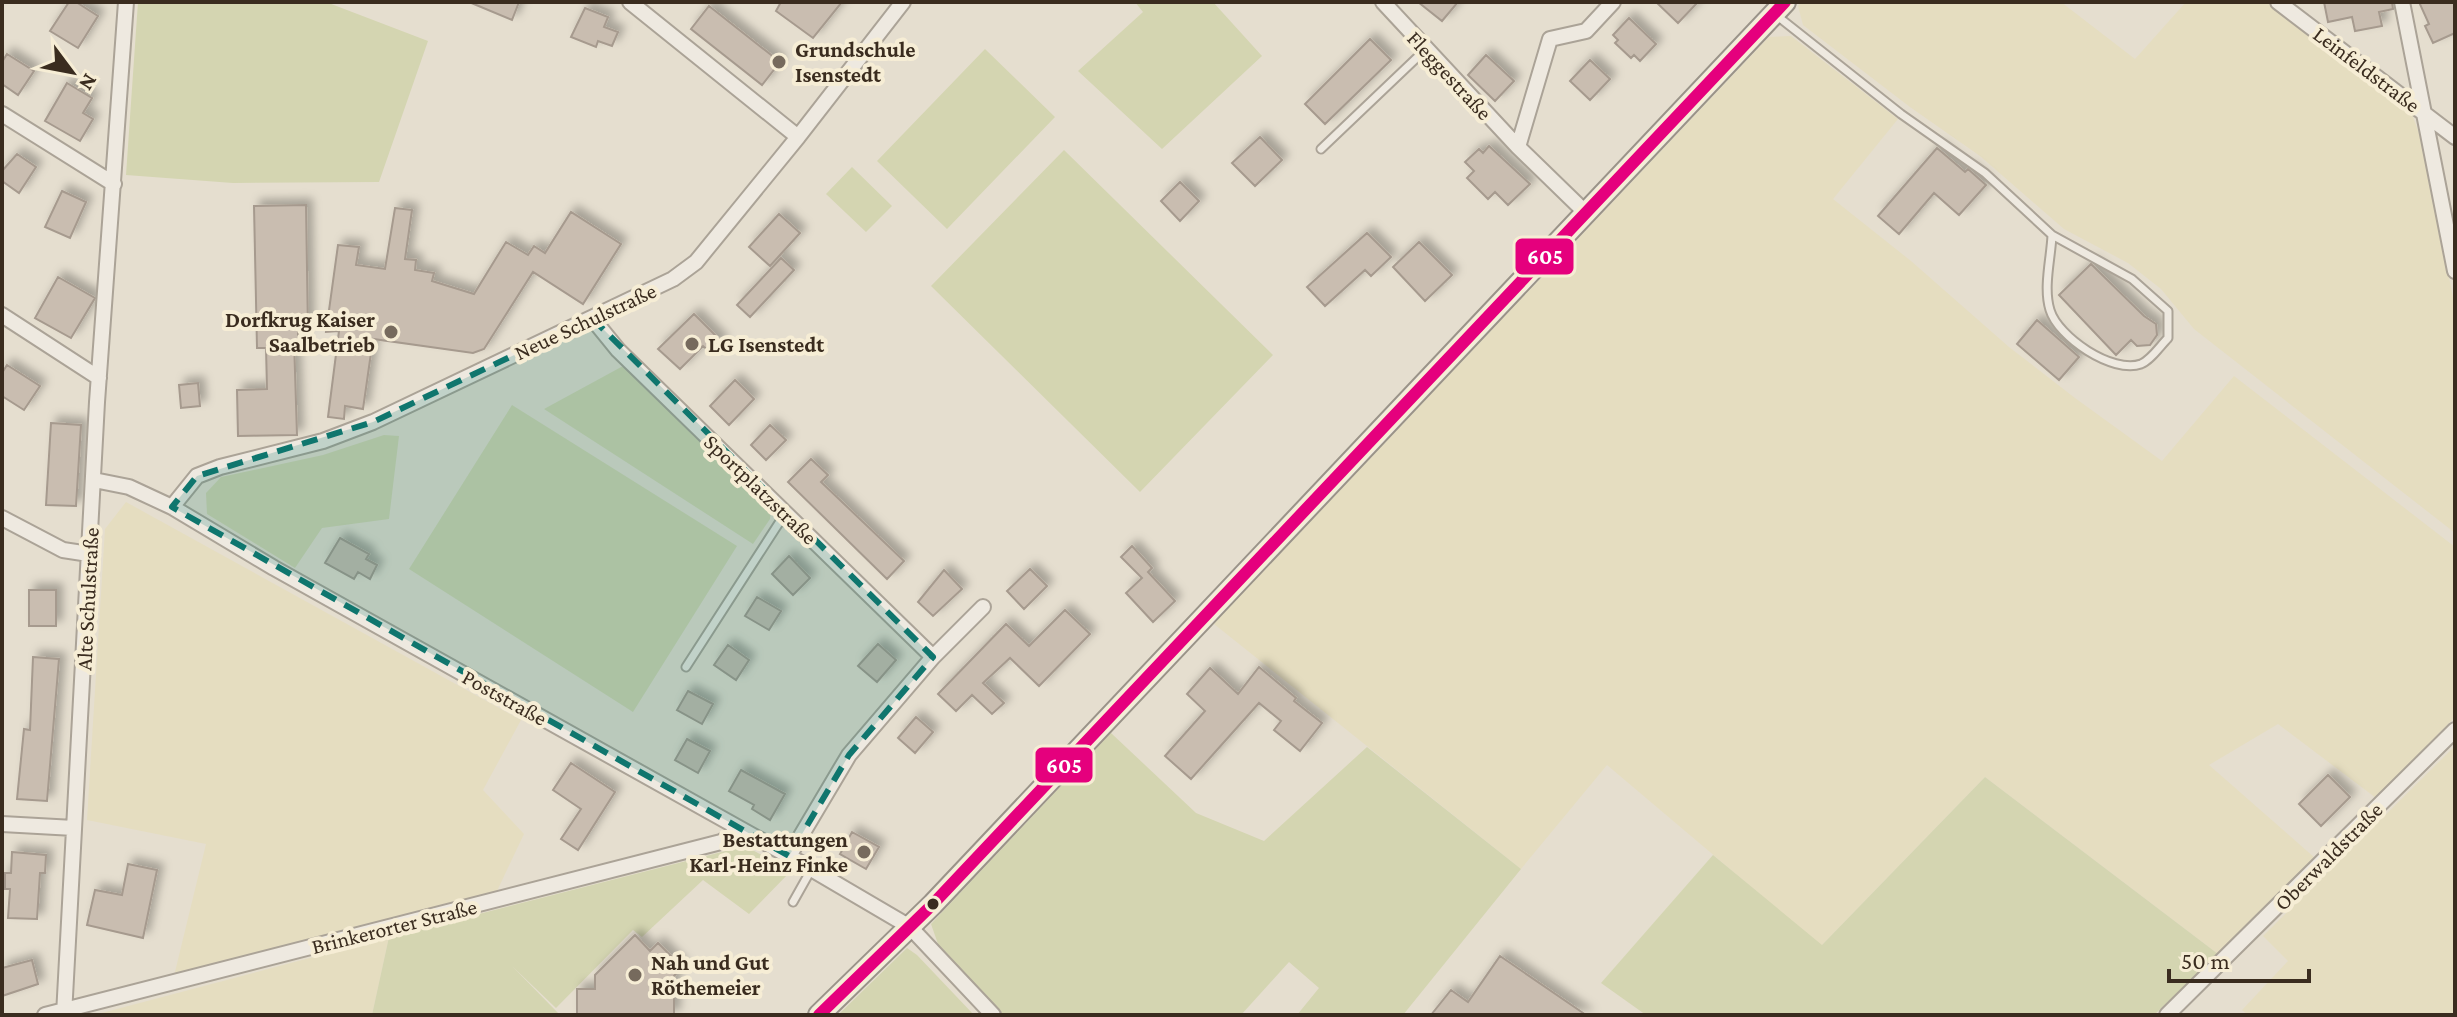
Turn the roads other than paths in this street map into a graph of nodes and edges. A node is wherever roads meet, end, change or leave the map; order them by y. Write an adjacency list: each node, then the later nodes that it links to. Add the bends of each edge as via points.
1 (126, 2): 16 (street, Alte Schulstraße)
2 (630, 2): 12 (street)
3 (903, 2): 12 (street, Neue Schulstraße)
4 (1383, 2): 9 (street, Fleggestraße)
5 (1613, 2): 14 (street, Fleggestraße, via 1586,31 1550,39)
6 (2278, 2): 10 (street, Leinfeldstraße)
7 (2402, 2): 10 (street)
8 (1779, 8): 17 (main road); 18 (lane, via 1901,114 1985,173)
9 (1426, 49): 14 (street, Fleggestraße); 15 (lane)
10 (2423, 112): 13 (street, Leinfeldstraße); 19 (street)
11 (2, 114): 16 (street)
12 (798, 137): 21 (street, Neue Schulstraße, via 696,262 673,279)
13 (2455, 137)
14 (1518, 147): 17 (street, Fleggestraße)
15 (1321, 149)
16 (114, 184): 22 (street, Alte Schulstraße)
17 (1586, 213): 38 (main road)
18 (2052, 235): 18 (lane, via 2132,279 2168,311 2168,338 2144,363 2120,367 2100,359 2051,313)
19 (2455, 271)
20 (2, 315): 22 (street)
21 (592, 318): 24 (street, Neue Schulstraße, via 373,422 197,476); 25 (street, Sportplatzstraße, via 618,350)
22 (99, 378): 23 (street, Alte Schulstraße)
23 (94, 480): 24 (street, Poststraße, via 129,487); 27 (street, Alte Schulstraße)
24 (172, 507): 33 (street, Poststraße)
25 (786, 512): 29 (street, Sportplatzstraße); 30 (lane)
26 (2, 518): 27 (street, via 63,550)
27 (89, 554): 34 (street, Alte Schulstraße)
28 (983, 607): 29 (street)
29 (933, 657): 35 (street, via 849,755)
30 (686, 667)
31 (2455, 730): 43 (street, Oberwaldstraße)
32 (2, 824): 34 (street)
33 (737, 827): 35 (street, Poststraße); 39 (street, Brinkerorter Straße, via 721,842)
34 (74, 828): 39 (street, Alte Schulstraße)
35 (789, 856): 36 (street, Poststraße)
36 (811, 870): 37 (lane); 38 (street, Poststraße)
37 (793, 902)
38 (910, 927): 41 (main road); 42 (street, Poststraße)
39 (64, 1012): 40 (street, Brinkerorter Straße)
40 (45, 1015)
41 (819, 1015)
42 (993, 1015)
43 (2167, 1015)

